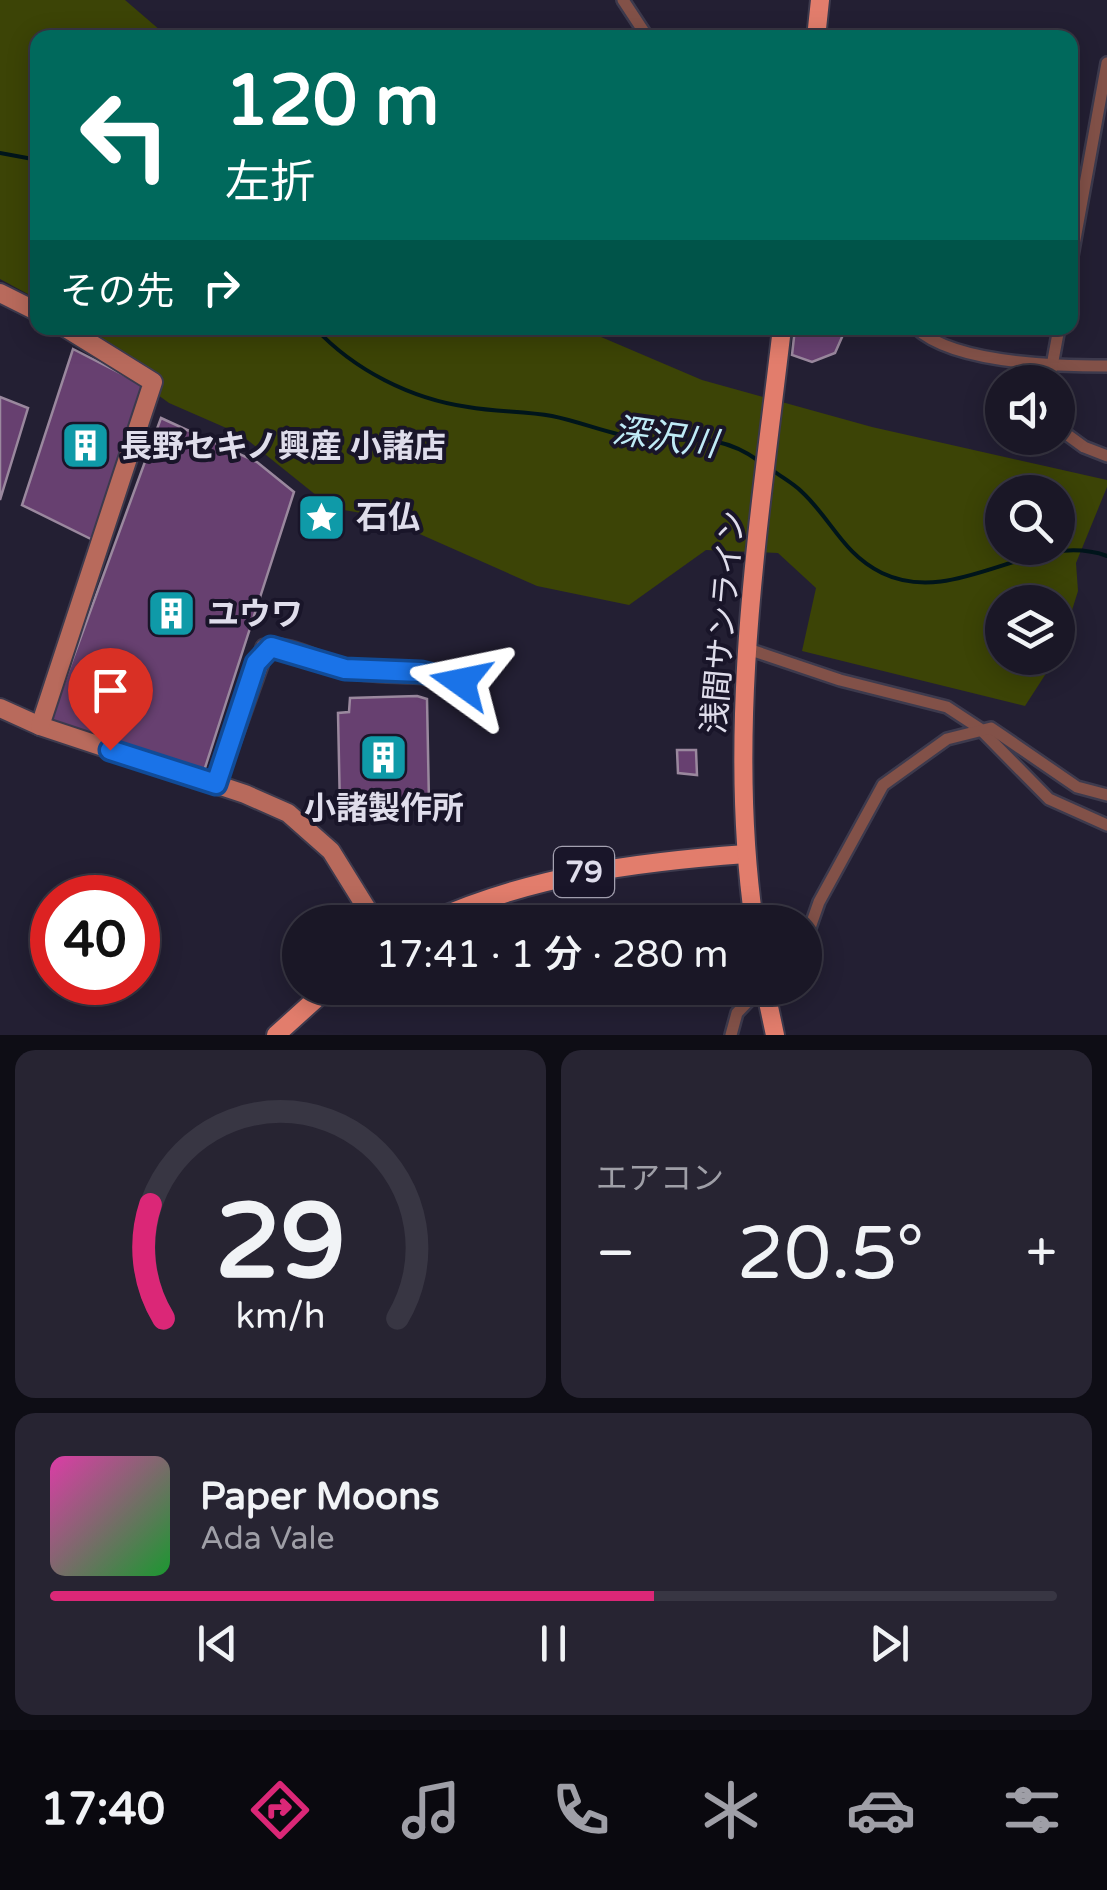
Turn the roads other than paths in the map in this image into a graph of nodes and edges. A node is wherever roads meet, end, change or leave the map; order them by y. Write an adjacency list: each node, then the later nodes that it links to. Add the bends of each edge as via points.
1 (623, 0): 3 (street)
2 (820, 0): 4 (main road)
3 (643, 30)
4 (817, 30)
5 (1107, 63): 6 (street)
6 (1078, 223)
7 (0, 293): 8 (street)
8 (30, 308)
9 (77, 335): 21 (street, via 154,382)
10 (781, 335): 18 (main road, 浅間サンライン)
11 (926, 335): 13 (street, via 943,346)
12 (1058, 335): 13 (street)
13 (1052, 365)
14 (1075, 365): 15 (street)
15 (1107, 366)
16 (1075, 440): 17 (street)
17 (1107, 456)
18 (748, 649): 22 (street, via 947,707); 26 (main road, 浅間サンライン, via 742,736)
19 (461, 682): 23 (street, via 421,672 345,669 266,648)
20 (0, 708): 21 (street)
21 (40, 726): 23 (street)
22 (979, 728): 24 (street, via 1016,742 1077,787); 25 (street, via 1049,800); 30 (street, via 947,739 883,786)
23 (216, 784): 27 (street, via 269,803 317,835)
24 (1107, 795)
25 (1107, 825)
26 (746, 854): 28 (main road, 79, via 578,874); 29 (main road, 浅間サンライン)
27 (365, 905)
28 (470, 905)
29 (752, 905)
30 (818, 905)
31 (309, 1005): 34 (main road)
32 (745, 1005): 35 (street)
33 (767, 1005): 36 (main road)
34 (276, 1035)
35 (731, 1035)
36 (775, 1035)

